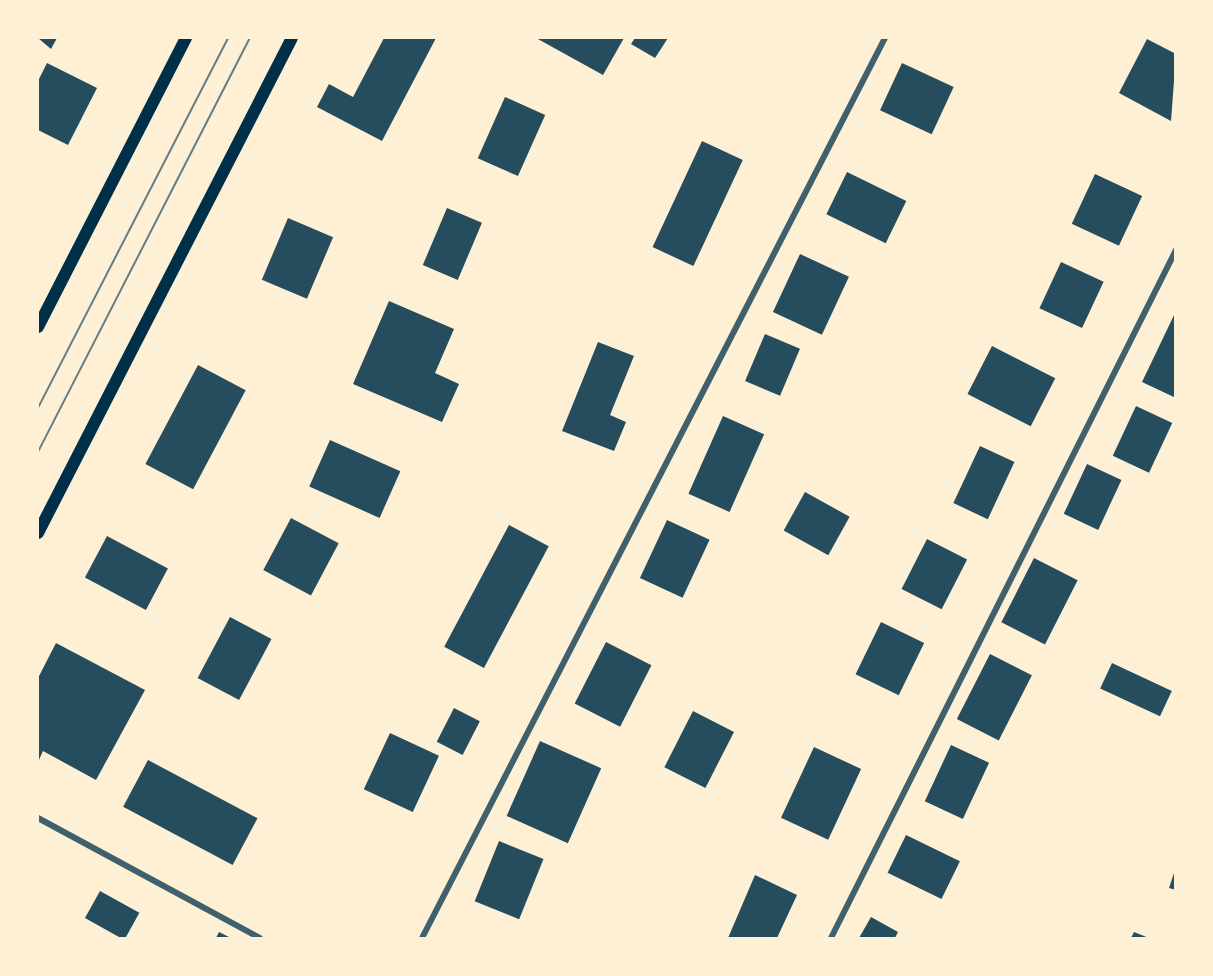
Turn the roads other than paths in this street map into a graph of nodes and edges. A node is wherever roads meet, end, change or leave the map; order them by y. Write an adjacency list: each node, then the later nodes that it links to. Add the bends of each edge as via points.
1 (186, 38): 5 (main road)
2 (292, 38): 6 (main road)
3 (885, 38): 9 (street)
4 (1176, 250): 10 (street)
5 (38, 327)
6 (38, 533)
7 (38, 818): 8 (street)
8 (260, 939)
9 (422, 939)
10 (831, 939)

